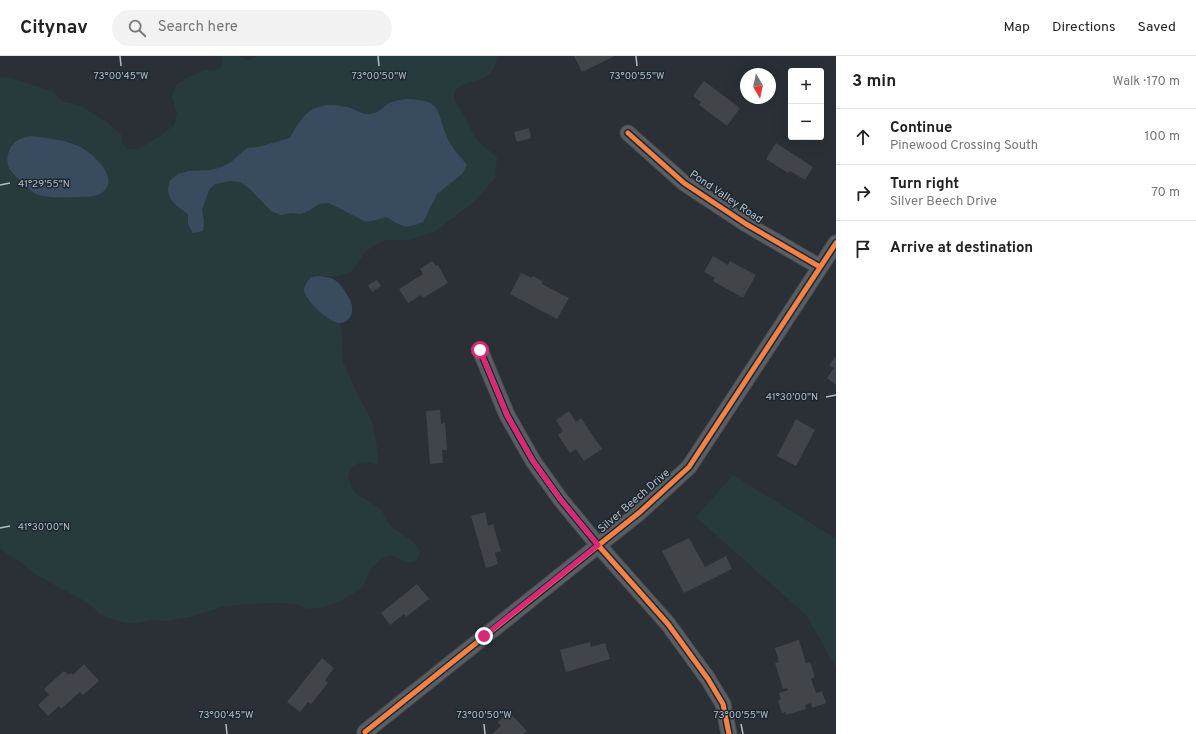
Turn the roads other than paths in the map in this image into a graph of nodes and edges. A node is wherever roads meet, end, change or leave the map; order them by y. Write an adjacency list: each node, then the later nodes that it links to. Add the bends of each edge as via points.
1 (628, 133): 3 (street, Pond Valley Road, via 684,183 746,224)
2 (836, 243): 3 (street, Silver Beech Drive)
3 (820, 267): 5 (street, Silver Beech Drive, via 689,467 640,512)
4 (480, 350): 5 (street, via 507,415 533,461)
5 (598, 545): 6 (street, Silver Beech Drive); 7 (street, via 668,624 708,679 723,704)
6 (364, 732)
7 (729, 734)

